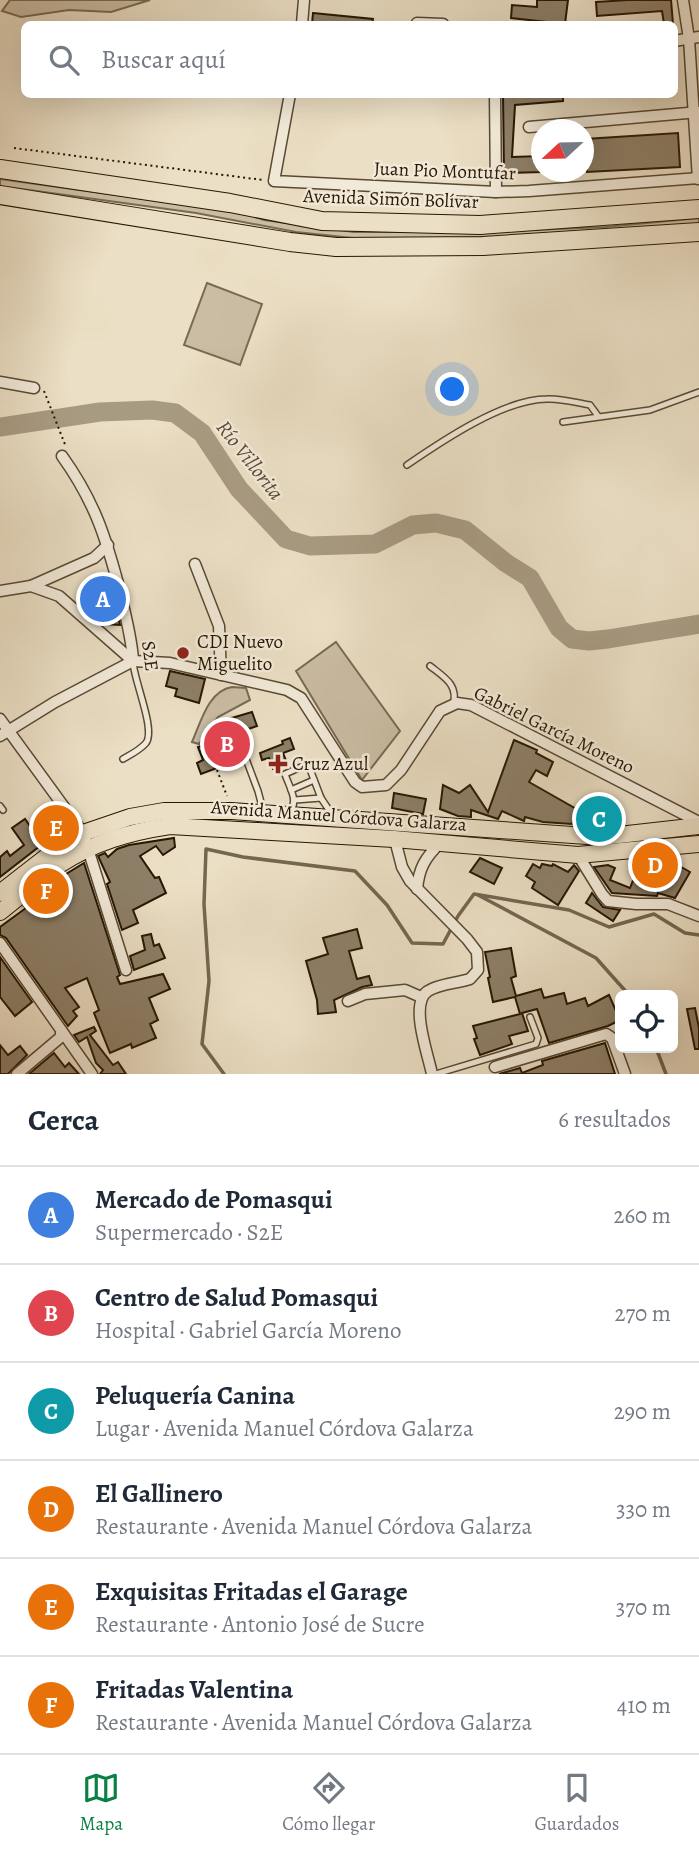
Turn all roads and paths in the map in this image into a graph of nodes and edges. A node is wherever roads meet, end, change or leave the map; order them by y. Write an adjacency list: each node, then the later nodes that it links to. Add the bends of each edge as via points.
1 (304, 0): 3 (street)
2 (683, 0): 4 (street)
3 (302, 21)
4 (694, 38): 7 (street)
5 (289, 98): 13 (street)
6 (495, 98): 14 (street)
7 (696, 112): 8 (street); 12 (street)
8 (529, 127)
9 (14, 148): 13 (path)
10 (0, 162): 11 (street)
11 (9, 170): 16 (highway, Avenida Simón Bolívar, via 322,221 480,225)
12 (698, 178): 14 (street, Juan Pio Montufar)
13 (274, 181): 14 (street, Juan Pio Montufar)
14 (496, 192)
15 (5, 198): 17 (highway, via 336,247 483,246)
16 (699, 209)
17 (699, 232)
18 (0, 382): 19 (street)
19 (34, 388)
20 (46, 392): 24 (path)
21 (699, 392): 22 (lane, via 650,410)
22 (598, 416): 23 (lane); 25 (lane, via 590,405 549,398 528,401 485,417)
23 (563, 422)
24 (65, 453): 26 (street, S2E)
25 (407, 466)
26 (108, 545): 28 (street, via 94,558); 30 (street, S2E)
27 (195, 564): 32 (street, via 219,626)
28 (31, 586): 29 (street); 30 (street, via 59,596)
29 (0, 591)
30 (133, 661): 32 (street, Gabriel García Moreno, via 170,663); 35 (street); 36 (lane, S2E, via 149,736)
31 (430, 666): 33 (lane, via 451,684)
32 (221, 675): 33 (street, Gabriel García Moreno, via 287,690 301,698 362,787 386,785 401,771 440,711)
33 (453, 705): 46 (street, Gabriel García Moreno, via 471,705)
34 (0, 719): 35 (street)
35 (4, 733): 50 (street)
36 (122, 759)
37 (246, 759): 44 (lane)
38 (217, 770): 43 (path)
39 (314, 780): 40 (lane); 40 (lane, via 308,764 285,774); 41 (lane)
40 (291, 790): 42 (lane)
41 (321, 798): 42 (lane); 45 (lane)
42 (292, 810): 44 (main road, Avenida Manuel Córdova Galarza); 45 (main road, Avenida Manuel Córdova Galarza); 48 (main road)
43 (231, 811): 44 (main road, Avenida Manuel Córdova Galarza); 50 (main road, Avenida Manuel Córdova Galarza, via 164,811 130,817)
44 (263, 813)
45 (337, 818): 47 (main road, Avenida Manuel Córdova Galarza); 49 (main road)
46 (699, 824): 47 (main road, Avenida Manuel Córdova Galarza, via 601,837)
47 (393, 831): 49 (main road, Avenida Manuel Córdova Galarza); 51 (main road, Avenida Manuel Córdova Galarza); 54 (street, via 402,867)
48 (292, 833): 49 (main road, Avenida Manuel Córdova Galarza); 50 (main road, Avenida Manuel Córdova Galarza, via 170,825)
49 (339, 835)
50 (85, 841): 55 (main road, Avenida Manuel Córdova Galarza, via 55,850); 56 (main road, Avenida Manuel Córdova Galarza); 59 (street)
51 (440, 843): 53 (main road, Avenida Manuel Córdova Galarza); 54 (street, via 423,862)
52 (699, 844): 53 (main road, Avenida Manuel Córdova Galarza)
53 (578, 855): 57 (street, via 608,901 668,904)
54 (416, 889): 60 (street, via 467,939 479,961 470,979 430,989)
55 (0, 893)
56 (0, 912)
57 (699, 916)
58 (0, 943): 63 (street)
59 (126, 970)
60 (421, 997): 61 (street, via 405,990); 67 (street, via 418,1009)
61 (348, 1000)
62 (530, 1017): 67 (lane, via 536,1044)
63 (61, 1033): 65 (street); 66 (street)
64 (495, 1067): 68 (street, via 606,1034 612,1038)
65 (17, 1074)
66 (92, 1074)
67 (434, 1074)
68 (625, 1074)

